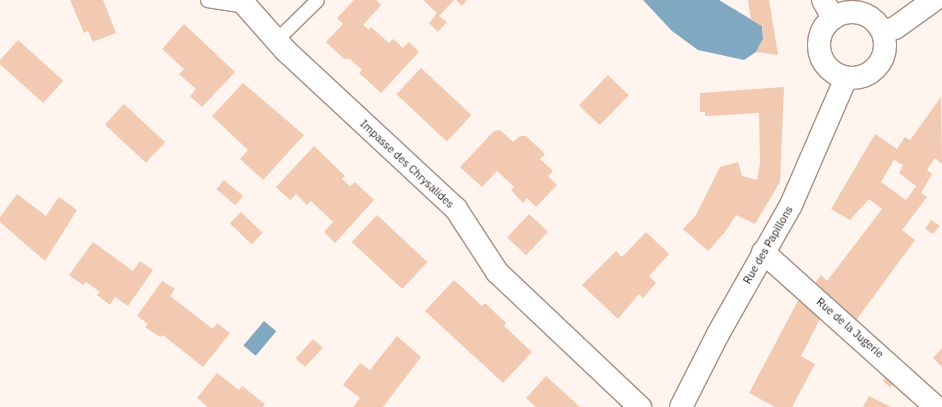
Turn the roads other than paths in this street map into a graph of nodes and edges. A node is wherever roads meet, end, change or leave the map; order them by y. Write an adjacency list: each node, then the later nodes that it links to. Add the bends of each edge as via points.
1 (207, 0): 4 (lane, Impasse des Chrysalides)
2 (317, 0): 7 (lane)
3 (934, 0): 6 (street, via 895,28)
4 (246, 6): 7 (street, Impasse des Chrysalides)
5 (828, 9): 6 (street, via 841,14 861,13 870,17); 8 (street, via 819,47 828,67)
6 (883, 32): 8 (street, via 885,52 875,70 857,78)
7 (276, 40): 10 (street, Impasse des Chrysalides, via 456,209 497,272)
8 (846, 78): 9 (street, Rue des Papillons, via 791,205)
9 (763, 252): 11 (street, Rue des Papillons); 12 (street, Rue de la Jugerie)
10 (640, 407)
11 (681, 407)
12 (936, 407)

